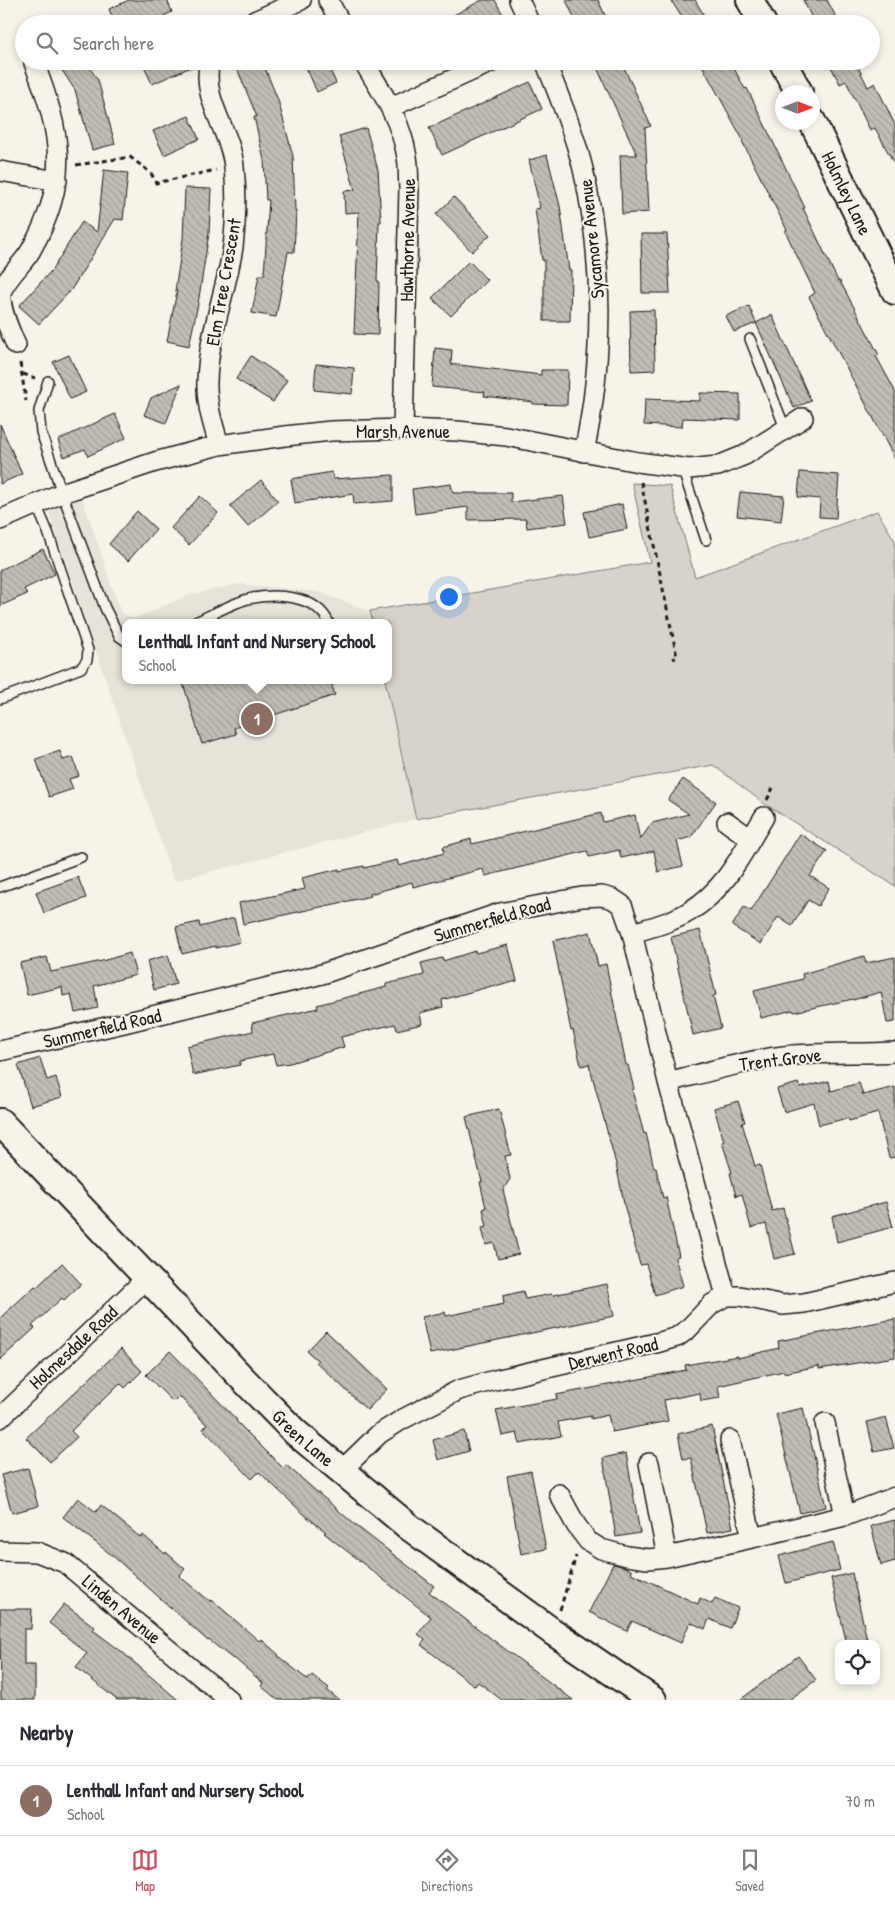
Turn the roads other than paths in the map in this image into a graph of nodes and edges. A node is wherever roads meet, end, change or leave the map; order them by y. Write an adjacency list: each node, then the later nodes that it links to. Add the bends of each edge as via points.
1 (301, 0): 5 (street)
2 (328, 0): 6 (street)
3 (519, 0): 7 (street)
4 (750, 0): 8 (main road)
5 (268, 15)
6 (336, 15)
7 (526, 15)
8 (758, 15)
9 (36, 70): 19 (street, via 54,126 58,152)
10 (207, 70): 27 (street, Elm Tree Crescent, via 208,88 234,166 236,206 233,248 208,368 209,409)
11 (368, 70): 16 (street, Hawthorne Avenue)
12 (474, 70): 16 (street)
13 (548, 70): 28 (street, Sycamore Avenue, via 583,168 598,265 596,370)
14 (787, 70): 15 (main road)
15 (795, 85)
16 (391, 107): 26 (street, Hawthorne Avenue, via 407,158 409,188)
17 (816, 130): 20 (main road, Holmley Lane)
18 (0, 171): 19 (street)
19 (57, 181): 22 (street, via 40,233 1,294 1,307)
20 (895, 291)
21 (750, 339): 25 (lane)
22 (16, 345)
23 (48, 382): 30 (lane, via 39,410 41,432)
24 (803, 418): 25 (street, Marsh Avenue)
25 (785, 428): 29 (street, Marsh Avenue, via 745,455 718,466)
26 (403, 429): 27 (street, Marsh Avenue, via 331,431); 28 (street, Marsh Avenue, via 506,436)
27 (219, 445): 30 (street, Marsh Avenue)
28 (584, 452): 29 (street, Marsh Avenue)
29 (682, 468): 33 (lane)
30 (62, 493): 31 (street, Marsh Avenue); 36 (lane, via 105,608)
31 (36, 504): 32 (street, Marsh Avenue); 37 (lane, via 88,650 87,660 81,668)
32 (0, 520)
33 (706, 540)
34 (203, 619): 35 (lane, via 248,600 273,596 300,599 315,606)
35 (326, 619)
36 (122, 638)
37 (0, 699)
38 (764, 817): 40 (street)
39 (727, 822): 40 (street)
40 (751, 839): 43 (street, via 724,882 708,898 669,922)
41 (81, 857): 42 (lane)
42 (0, 887)
43 (632, 933): 44 (street, Summerfield Road, via 622,905 612,899 602,896 556,901 500,913 322,974); 46 (street, Summerfield Road)
44 (0, 1051)
45 (895, 1052): 46 (street, Trent Grove, via 784,1056 736,1064)
46 (668, 1082): 50 (street, Summerfield Road)
47 (0, 1122): 48 (main road, Green Lane)
48 (147, 1278): 51 (street, Holmesdale Road); 55 (main road, Green Lane, via 295,1432)
49 (895, 1282): 50 (street, via 797,1304 783,1305)
50 (726, 1296): 55 (street, Derwent Road, via 712,1304 677,1337 459,1390 379,1434)
51 (0, 1418)
52 (825, 1423): 58 (street)
53 (730, 1440): 59 (street)
54 (649, 1463): 61 (street)
55 (341, 1471): 63 (main road, Green Lane, via 409,1527)
56 (559, 1494): 61 (street, via 576,1525 588,1541 600,1549 648,1559)
57 (895, 1497): 58 (street)
58 (845, 1516): 59 (street)
59 (752, 1538): 61 (street)
60 (0, 1551): 62 (street, Linden Avenue, via 38,1552 65,1563)
61 (668, 1557)
62 (229, 1700)
63 (653, 1700)

